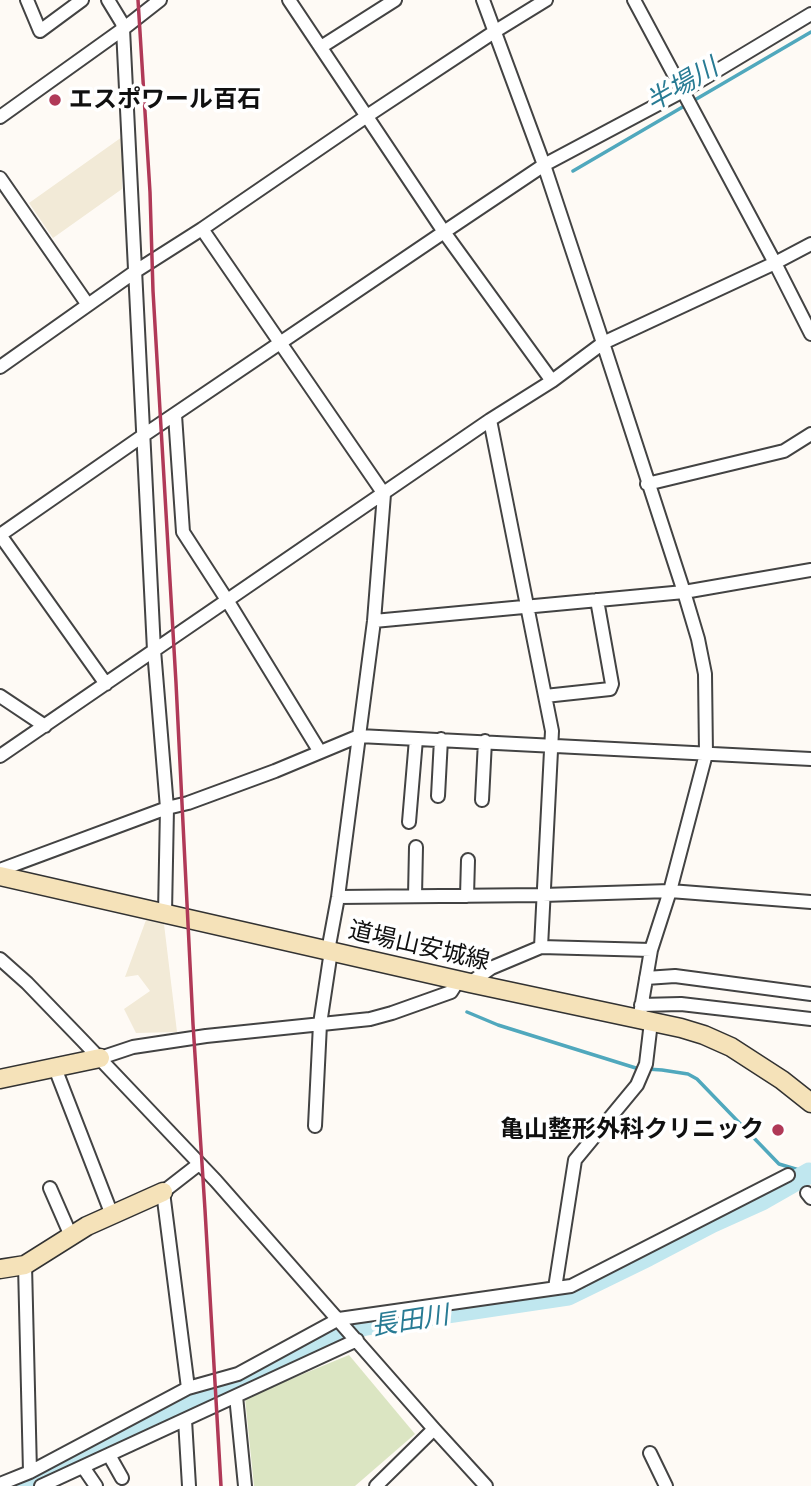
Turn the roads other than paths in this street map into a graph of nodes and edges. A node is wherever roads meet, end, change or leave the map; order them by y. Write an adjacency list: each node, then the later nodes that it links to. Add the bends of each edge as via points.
1 (27, 0): 2 (street, via 40,31)
2 (82, 0)
3 (108, 0): 11 (street)
4 (160, 0): 11 (street)
5 (395, 0): 13 (street)
6 (483, 0): 12 (street)
7 (547, 0): 12 (street)
8 (634, 0): 14 (street)
9 (295, 2): 13 (street)
10 (811, 14): 14 (street)
11 (123, 29): 16 (street); 23 (street)
12 (494, 32): 15 (street); 17 (street)
13 (321, 47): 15 (street)
14 (683, 91): 17 (street); 22 (street)
15 (367, 116): 19 (street); 20 (street)
16 (0, 117)
17 (544, 165): 20 (street); 27 (street)
18 (0, 178): 24 (street)
19 (202, 229): 23 (street); 26 (street)
20 (444, 232): 26 (street); 29 (street)
21 (811, 244): 22 (street)
22 (775, 263): 25 (street); 27 (street)
23 (135, 271): 24 (street); 33 (street)
24 (88, 305): 28 (street)
25 (811, 334)
26 (280, 343): 30 (street); 35 (street)
27 (603, 344): 29 (street); 34 (street)
28 (0, 367)
29 (552, 381): 31 (street)
30 (175, 415): 33 (street); 39 (street, via 183,533)
31 (490, 421): 35 (street); 41 (street)
32 (811, 434): 34 (street, via 785,451)
33 (144, 435): 36 (street); 43 (street)
34 (647, 484): 38 (street)
35 (384, 494): 39 (street); 42 (street)
36 (0, 535): 44 (street)
37 (811, 570): 38 (street)
38 (684, 592): 40 (street); 54 (street, via 705,674)
39 (227, 600): 43 (street); 53 (street)
40 (597, 600): 41 (street); 46 (street, via 610,689)
41 (527, 605): 42 (street); 46 (street)
42 (374, 621): 48 (street)
43 (154, 650): 44 (street); 59 (street)
44 (106, 684): 47 (street)
45 (0, 696): 47 (street)
46 (545, 696): 52 (street)
47 (45, 726): 55 (street)
48 (359, 736): 49 (street); 53 (street); 69 (street)
49 (416, 739): 50 (street); 60 (street)
50 (441, 740): 51 (street); 57 (street)
51 (485, 741): 52 (street); 58 (street)
52 (552, 746): 54 (street); 66 (street)
53 (320, 752): 59 (street)
54 (706, 754): 56 (street); 65 (street)
55 (0, 756)
56 (811, 759)
57 (438, 796)
58 (482, 800)
59 (167, 808): 63 (street); 71 (street)
60 (409, 822)
61 (416, 847): 67 (street)
62 (468, 860): 68 (street)
63 (0, 870)
64 (0, 876): 71 (main road, 道場山安城線)
65 (670, 891): 66 (street); 70 (street); 73 (street)
66 (543, 895): 68 (street); 72 (street)
67 (415, 896): 68 (street); 69 (street)
68 (467, 896)
69 (338, 897): 74 (street)
70 (811, 902)
71 (165, 913): 74 (main road, 道場山安城線)
72 (541, 947): 73 (street); 77 (street)
73 (651, 950): 76 (street)
74 (330, 951): 77 (main road, 道場山安城線); 81 (street)
75 (0, 959): 82 (street)
76 (646, 978): 78 (street, via 675,976); 79 (street)
77 (464, 982): 79 (main road, 道場山安城線); 81 (street, via 451,992 393,1013)
78 (811, 994)
79 (644, 1016): 80 (street, via 681,1004); 85 (main road, 道場山安城線, via 731,1047); 95 (street, via 643,1070 637,1085 575,1160)
80 (811, 1019)
81 (320, 1024): 82 (street, via 133,1047); 86 (street)
82 (100, 1058): 83 (main road); 87 (street)
83 (55, 1068): 84 (main road); 91 (street)
84 (0, 1079)
85 (811, 1103)
86 (315, 1126)
87 (199, 1164): 90 (street); 96 (street)
88 (788, 1175): 95 (street, via 571,1286)
89 (50, 1188): 92 (street)
90 (163, 1192): 91 (main road); 98 (street)
91 (112, 1215): 92 (main road)
92 (71, 1236): 93 (main road)
93 (25, 1265): 94 (main road); 105 (street)
94 (0, 1269)
95 (555, 1287): 96 (street)
96 (341, 1322): 97 (street); 98 (street, via 238,1374)
97 (355, 1338): 99 (street); 101 (street)
98 (188, 1388): 105 (street)
99 (236, 1396): 100 (street); 111 (street)
100 (185, 1420): 103 (street); 110 (street)
101 (434, 1429): 112 (street); 113 (street)
102 (650, 1452): 114 (street)
103 (109, 1455): 104 (street); 106 (street)
104 (83, 1467): 108 (street); 109 (street)
105 (30, 1472): 107 (street)
106 (122, 1478)
107 (0, 1484)
108 (41, 1486)
109 (96, 1486)
110 (189, 1486)
111 (245, 1486)
112 (376, 1486)
113 (485, 1486)
114 (666, 1486)

